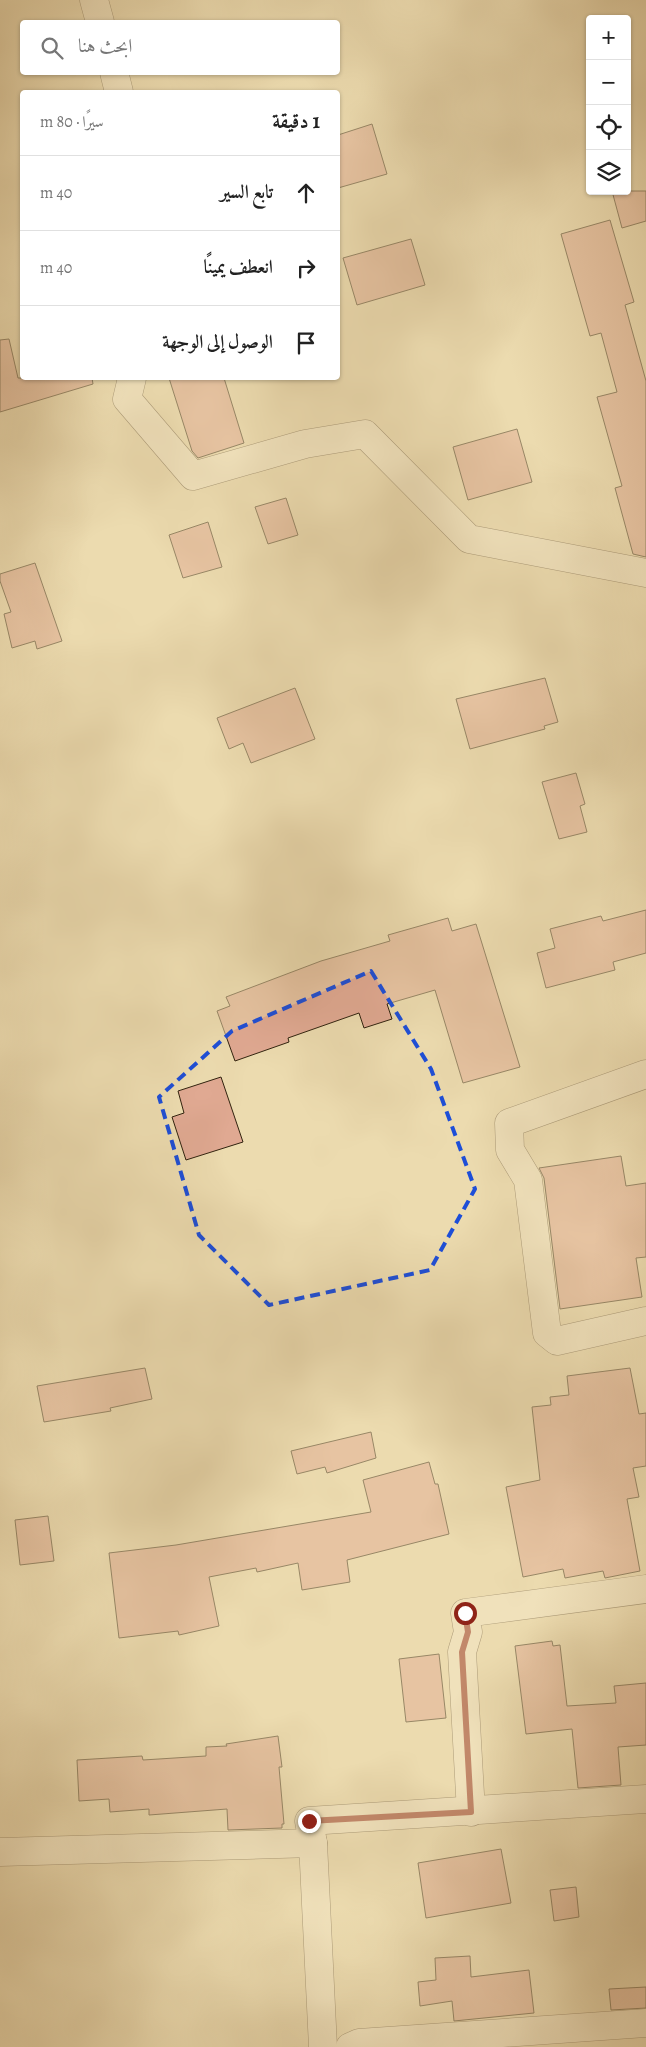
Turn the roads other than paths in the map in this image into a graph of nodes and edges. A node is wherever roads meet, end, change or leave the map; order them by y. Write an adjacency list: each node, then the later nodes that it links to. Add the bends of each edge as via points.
1 (94, 0): 2 (street)
2 (99, 20)
3 (115, 75): 4 (street)
4 (118, 90)
5 (132, 380): 6 (street, via 127,399 193,476 304,444 365,434 469,539)
6 (646, 573)
7 (646, 1074): 8 (street, via 509,1123 510,1150 528,1180 547,1333 557,1341)
8 (646, 1321)
9 (646, 1589): 11 (street, via 465,1613 468,1632 462,1652)
10 (646, 1799): 11 (street)
11 (471, 1812): 12 (street, via 309,1821)
12 (313, 1844): 13 (street); 16 (street)
13 (0, 1852)
14 (646, 2024): 15 (street)
15 (356, 2046)
16 (323, 2047)

